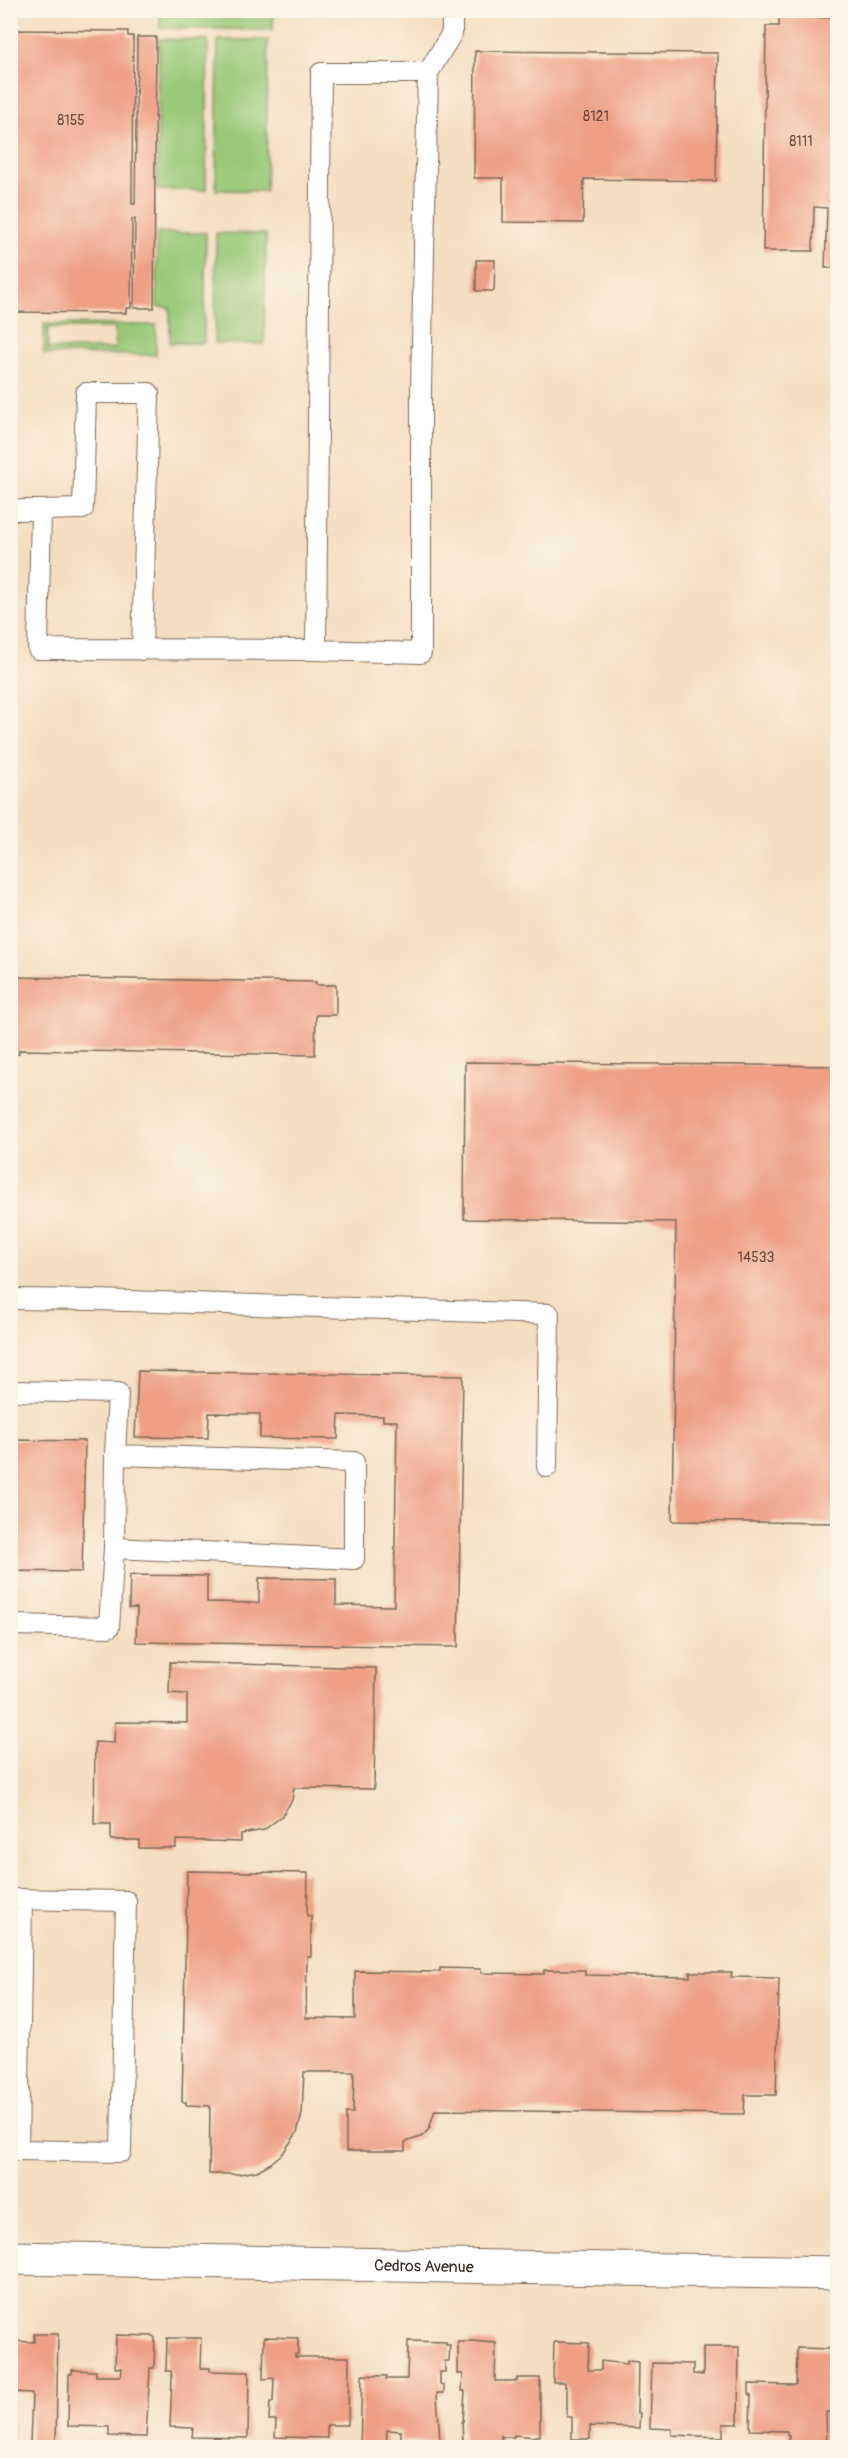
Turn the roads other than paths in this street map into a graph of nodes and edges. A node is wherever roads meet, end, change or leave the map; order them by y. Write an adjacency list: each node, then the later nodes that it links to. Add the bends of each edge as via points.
1 (452, 10): 2 (lane, via 452,33)
2 (428, 73): 6 (lane, via 321,73); 6 (lane, via 421,399 421,653)
3 (10, 510): 4 (lane)
4 (41, 510): 5 (lane, via 38,649); 5 (lane, via 83,509 86,393 149,393)
5 (142, 650): 6 (lane)
6 (316, 650)
7 (10, 1299): 10 (lane, via 549,1314)
8 (10, 1391): 9 (lane, via 118,1393)
9 (115, 1455): 11 (lane); 11 (lane, via 354,1462 354,1559)
10 (547, 1467)
11 (114, 1548): 12 (lane, via 109,1627)
12 (10, 1625)
13 (16, 1899): 13 (lane, via 126,1901 122,2151 18,2150)
14 (10, 2258): 15 (street, Cedros Avenue)
15 (837, 2273)

